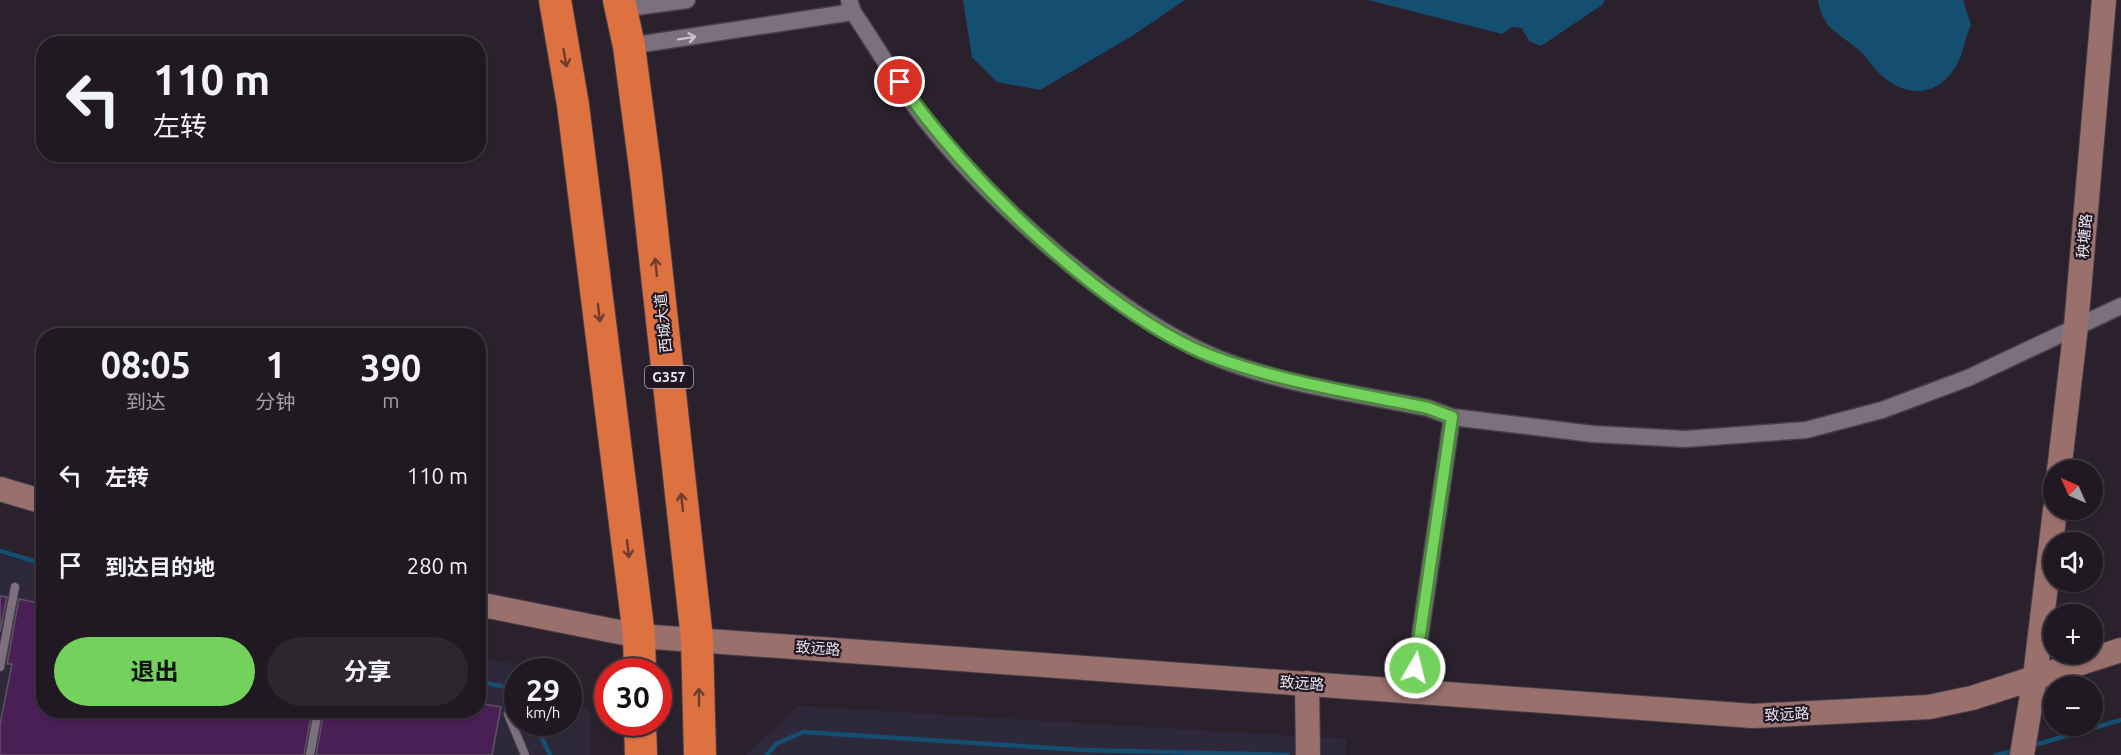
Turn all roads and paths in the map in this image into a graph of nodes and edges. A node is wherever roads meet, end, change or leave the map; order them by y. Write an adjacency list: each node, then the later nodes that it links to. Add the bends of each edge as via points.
1 (555, 0): 16 (highway, one-way to 16, via 573,105)
2 (687, 0): 4 (street)
3 (2104, 0): 8 (main road, 秧塘路)
4 (620, 5): 6 (highway, 西城大道 / G357)
5 (851, 6): 6 (street, one-way to 5); 9 (street, via 924,118 994,195 1069,263 1130,310 1209,354 1255,371 1428,408)
6 (629, 46): 17 (highway, 西城大道 / G357, one-way to 6)
7 (2121, 306): 8 (street)
8 (2076, 326): 9 (street, via 1968,378 1882,410 1806,430 1685,439 1593,434); 10 (main road, 秧塘路)
9 (1452, 417): 23 (street)
10 (2060, 460)
11 (0, 489): 12 (main road)
12 (36, 500)
13 (2054, 520): 21 (main road)
14 (15, 587): 20 (lane)
15 (486, 606): 16 (main road, 致远路)
16 (639, 636): 17 (main road, 致远路); 19 (highway)
17 (697, 639): 22 (main road, 致远路); 30 (highway, 西城大道 / G357, one-way to 17)
18 (2121, 650): 21 (main road, 致远路)
19 (640, 658)
20 (0, 667)
21 (2035, 677): 23 (main road, 致远路, via 1972,698 1929,707 1753,716); 32 (main road)
22 (1307, 683): 23 (main road, 致远路); 31 (main road)
23 (1412, 691)
24 (317, 718): 27 (lane)
25 (517, 736): 28 (lane)
26 (640, 736): 29 (highway)
27 (310, 755)
28 (525, 755)
29 (640, 755)
30 (700, 755)
31 (1308, 755)
32 (2022, 755)

